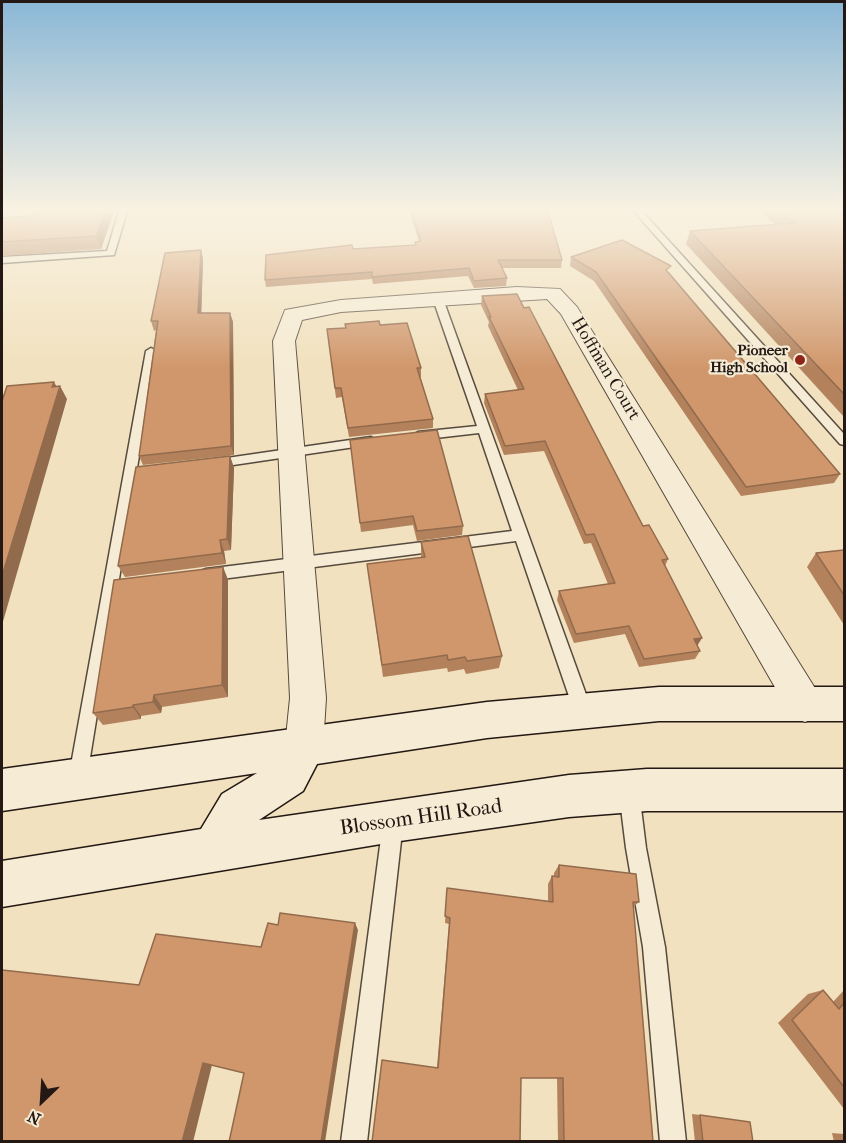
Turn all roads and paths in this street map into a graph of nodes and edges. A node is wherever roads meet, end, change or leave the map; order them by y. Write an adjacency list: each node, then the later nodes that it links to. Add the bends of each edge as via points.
1 (683, 261): 7 (lane)
2 (438, 299): 4 (lane); 8 (street, Hoffman Court, via 341,306 293,315 284,341); 14 (street, Hoffman Court, via 553,293 570,311)
3 (151, 351): 17 (lane, via 117,586)
4 (484, 429): 5 (lane); 10 (lane)
5 (405, 438)
6 (382, 440): 8 (lane)
7 (844, 441)
8 (292, 452): 9 (lane); 11 (street, Hoffman Court)
9 (201, 465)
10 (521, 535): 11 (lane); 15 (lane)
11 (298, 563): 12 (lane); 16 (street, Hoffman Court, via 308,698)
12 (191, 577)
13 (844, 704): 14 (main road)
14 (805, 705): 15 (main road, via 659,704)
15 (583, 711): 16 (main road, via 487,720)
16 (304, 747): 17 (main road); 22 (main road, via 288,777 237,809)
17 (78, 779): 18 (main road)
18 (2, 790)
19 (844, 790): 20 (main road, Blossom Hill Road)
20 (629, 792): 21 (main road, Blossom Hill Road, via 569,796); 25 (lane, via 654,947)
21 (393, 820): 22 (main road, Blossom Hill Road); 24 (lane)
22 (214, 850): 23 (main road, Blossom Hill Road)
23 (2, 884)
24 (354, 1142)
25 (673, 1142)

